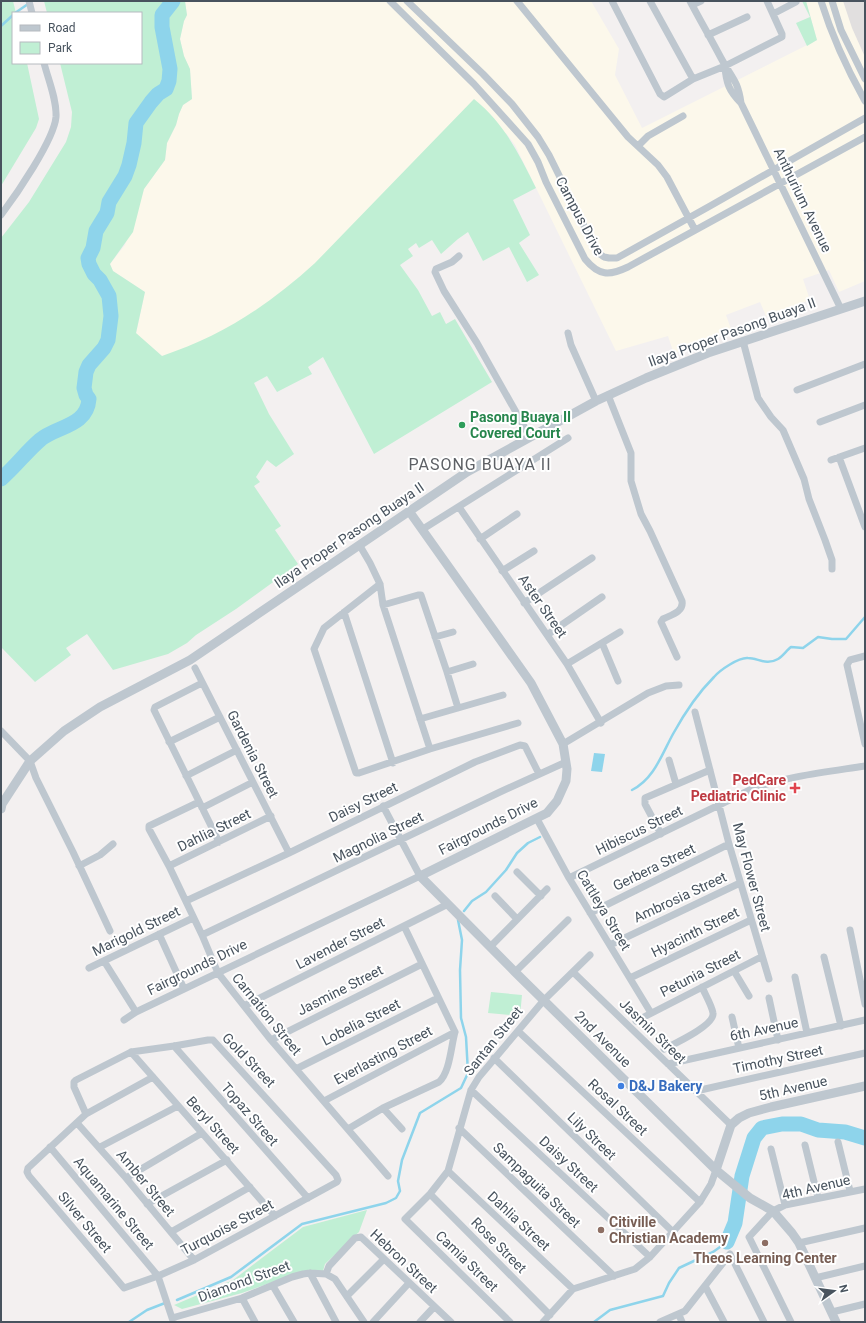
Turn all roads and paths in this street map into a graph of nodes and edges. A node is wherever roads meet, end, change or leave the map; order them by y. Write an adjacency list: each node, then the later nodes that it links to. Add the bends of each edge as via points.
1 (29, 1): 13 (street)
2 (390, 1): 30 (street, Campus Drive, via 474,84 528,144 585,259 594,268 605,273 616,273)
3 (406, 1): 29 (street, Campus Drive, via 483,74 526,120 549,155 600,255 617,258)
4 (517, 1): 25 (street)
5 (612, 1): 19 (street, via 660,94 664,97)
6 (650, 1): 19 (street)
7 (701, 1): 12 (street)
8 (767, 1): 14 (street)
9 (821, 1): 21 (street, via 831,33)
10 (832, 1): 20 (street, via 841,30)
11 (796, 2): 14 (street)
12 (691, 3): 16 (street, Anthurium Avenue)
13 (32, 12)
14 (774, 14): 18 (street, via 782,34 780,38)
15 (746, 17): 16 (street)
16 (708, 35): 18 (street, Anthurium Avenue)
17 (44, 64): 28 (street, via 55,106 54,128 41,155)
18 (725, 66): 19 (street); 26 (street, Anthurium Avenue, via 733,76 739,89 740,103)
19 (693, 79)
20 (865, 79)
21 (865, 101)
22 (683, 116): 25 (street, via 648,136)
23 (865, 118): 26 (street, Campus Drive)
24 (865, 137): 27 (street, Campus Drive)
25 (638, 146): 29 (street, via 667,177)
26 (774, 170): 27 (street, Anthurium Avenue); 29 (street, Campus Drive)
27 (781, 183): 30 (street, Campus Drive); 33 (street, Anthurium Avenue)
28 (1, 215)
29 (689, 218): 30 (street)
30 (695, 230)
31 (460, 256): 42 (street, via 435,272 444,292 477,343)
32 (865, 301): 33 (street, Ilaya Proper Pasong Buaya II)
33 (841, 309): 35 (street, Ilaya Proper Pasong Buaya II)
34 (568, 333): 39 (street)
35 (743, 341): 38 (street, Ilaya Proper Pasong Buaya II); 56 (street, via 758,398 783,430 826,540)
36 (865, 364): 37 (street)
37 (797, 390)
38 (608, 395): 39 (street, Ilaya Proper Pasong Buaya II); 69 (street, via 631,453 631,481 640,514 682,601 683,606 680,610 661,622)
39 (596, 401): 42 (street, Ilaya Proper Pasong Buaya II)
40 (865, 405): 41 (street)
41 (820, 422)
42 (530, 437): 48 (street, Ilaya Proper Pasong Buaya II, via 467,472)
43 (568, 438): 47 (street)
44 (865, 448): 45 (street)
45 (839, 458): 46 (street); 50 (street)
46 (831, 460)
47 (459, 507): 51 (street); 52 (street, Aster Street)
48 (409, 511): 51 (street, Fairgrounds Drive); 53 (street, Ilaya Proper Pasong Buaya II)
49 (517, 514): 52 (street)
50 (865, 528)
51 (423, 529): 86 (street, Fairgrounds Drive, via 531,683)
52 (480, 539): 57 (street, Aster Street)
53 (360, 546): 58 (street); 91 (street, Ilaya Proper Pasong Buaya II, via 190,660 94,711 64,731)
54 (534, 551): 57 (street)
55 (592, 558): 60 (street)
56 (832, 569)
57 (502, 571): 60 (street, Aster Street)
58 (380, 584): 61 (street); 62 (street)
59 (602, 597): 65 (street)
60 (524, 603): 65 (street, Aster Street)
61 (384, 605): 66 (street, via 421,595); 81 (street)
62 (344, 612): 93 (street); 93 (street, via 324,628 314,652 355,771 359,773)
63 (453, 632): 66 (street)
64 (620, 632): 67 (street)
65 (547, 635): 71 (street, Aster Street)
66 (435, 637): 73 (street)
67 (602, 643): 71 (street); 74 (street)
68 (865, 656): 87 (street, via 850,660 848,663)
69 (677, 657)
70 (473, 664): 73 (street)
71 (567, 664): 83 (street, Aster Street)
72 (195, 668): 75 (street, Gardenia Street)
73 (447, 672): 78 (street)
74 (618, 681)
75 (202, 683): 80 (street, Gardenia Street); 85 (street, via 155,707 155,713)
76 (679, 685): 83 (street, via 666,686 648,693)
77 (503, 695): 78 (street)
78 (458, 708): 81 (street)
79 (695, 712): 95 (street, May Flower Street)
80 (220, 717): 85 (street); 89 (street, Gardenia Street)
81 (420, 719): 88 (street)
82 (518, 723): 88 (street)
83 (601, 723): 86 (street)
84 (1, 731): 91 (street)
85 (169, 742): 97 (street)
86 (563, 744): 92 (street, Fairgrounds Drive)
87 (865, 744)
88 (430, 749): 93 (street)
89 (237, 750): 97 (street); 98 (street, Gardenia Street)
90 (669, 760): 99 (street)
91 (30, 761): 103 (street, Ilaya Proper Pasong Buaya II); 112 (street)
92 (566, 762): 96 (street, Magnolia Street); 105 (street, Fairgrounds Drive, via 566,781 561,795 547,813)
93 (393, 763)
94 (865, 766): 101 (street, Hibiscus Street, via 795,776 772,782)
95 (710, 770): 99 (street); 101 (street, May Flower Street)
96 (540, 774): 102 (street, Daisy Street, via 525,746 520,745 475,762); 107 (street, Magnolia Street)
97 (186, 776): 100 (street)
98 (253, 782): 100 (street); 104 (street, Gardenia Street)
99 (676, 784): 106 (street, via 645,798 645,804)
100 (200, 805): 108 (street); 113 (street, Carnation Street, via 150,826 150,832)
101 (720, 805): 106 (street, Hibiscus Street); 110 (street, May Flower Street)
102 (383, 806): 107 (street, 2nd Avenue); 111 (street, Daisy Street)
103 (1, 809)
104 (271, 816): 108 (street, Dahlia Street); 111 (street, Gardenia Street)
105 (537, 819): 115 (street, Fairgrounds Drive); 116 (street, Cattleya Street)
106 (661, 834): 116 (street, Hibiscus Street)
107 (401, 841): 115 (street, 2nd Avenue); 132 (street, Magnolia Street)
108 (219, 842): 113 (street, Dahlia Street)
109 (113, 844): 112 (street, via 100,855)
110 (729, 844): 117 (street, May Flower Street); 123 (street, Gerbera Street)
111 (288, 853): 121 (street, Daisy Street)
112 (79, 866): 130 (street)
113 (169, 866): 121 (street, Carnation Street)
114 (517, 872): 120 (street)
115 (420, 876): 122 (street, 2nd Avenue); 144 (street, Fairgrounds Drive)
116 (569, 878): 123 (street, Cattleya Street)
117 (740, 883): 127 (street, May Flower Street); 133 (street, Ambrosia Street)
118 (547, 889): 120 (street)
119 (495, 896): 125 (street)
120 (540, 896): 125 (street)
121 (186, 901): 124 (street, Carnation Street)
122 (448, 904): 128 (street, Lavender Street); 134 (street, 2nd Avenue)
123 (590, 913): 133 (street, Cattleya Street)
124 (193, 918): 131 (street, Marigold Street); 132 (street, Carnation Street)
125 (517, 919): 134 (street)
126 (568, 920): 142 (street)
127 (750, 920): 136 (street, May Flower Street); 146 (street, Hyacinth Street)
128 (404, 926): 139 (street); 155 (street, Lavender Street)
129 (850, 930): 154 (street)
130 (110, 931)
131 (159, 934): 138 (street, Marigold Street); 149 (street)
132 (202, 936): 144 (street, Carnation Street)
133 (610, 945): 146 (street, Cattleya Street)
134 (490, 947): 142 (street, 2nd Avenue)
135 (590, 955): 143 (street, Santan Street)
136 (761, 956): 141 (street, Petunia Street); 147 (street, May Flower Street)
137 (824, 957): 162 (street)
138 (104, 961): 140 (street, Marigold Street); 156 (street)
139 (422, 964): 151 (street); 166 (street, Jasmine Street)
140 (89, 968)
141 (734, 971): 148 (street, Petunia Street); 150 (street)
142 (515, 972): 153 (street, 2nd Avenue)
143 (573, 972): 153 (street, Santan Street); 174 (street, Jasmin Street)
144 (218, 973): 149 (street, Fairgrounds Drive); 155 (street, Carnation Street)
145 (795, 977): 165 (street)
146 (630, 978): 157 (street, Cattleya Street)
147 (769, 979)
148 (702, 987): 157 (street, Petunia Street); 170 (street, via 713,1012 712,1018 693,1034)
149 (184, 989): 156 (street, Fairgrounds Drive)
150 (749, 996)
151 (438, 998): 164 (street); 175 (street, Lobelia Street)
152 (769, 998): 167 (street)
153 (544, 1000): 163 (street, Santan Street); 197 (street, 2nd Avenue)
154 (865, 1004)
155 (244, 1006): 166 (street, Carnation Street)
156 (136, 1012): 159 (street, Fairgrounds Drive)
157 (651, 1013): 161 (street, Petunia Street)
158 (732, 1017): 169 (street)
159 (124, 1020)
160 (865, 1020): 162 (street, 6th Avenue)
161 (636, 1021)
162 (841, 1026): 165 (street, 6th Avenue)
163 (518, 1031): 173 (street, Santan Street); 207 (street, Rosal Street)
164 (455, 1032): 180 (street, Everlasting Street); 182 (street, via 447,1070 442,1079)
165 (807, 1033): 167 (street, 6th Avenue)
166 (271, 1040): 175 (street, Carnation Street)
167 (778, 1040): 169 (street, 6th Avenue)
168 (174, 1046): 171 (street, Gold Street); 200 (street, Gold Street, via 216,1041); 205 (street, Topaz Street)
169 (739, 1048): 174 (street, 6th Avenue)
170 (664, 1049)
171 (131, 1052): 176 (street, Beryl Street); 183 (street, Gold Street, via 74,1082)
172 (865, 1053): 179 (street, Timothy Street)
173 (494, 1058): 178 (street, Santan Street); 215 (street, Lily Street)
174 (668, 1064): 179 (street, Jasmin Street)
175 (296, 1069): 180 (street, Carnation Street)
176 (154, 1077): 181 (street, Beryl Street); 183 (street)
177 (865, 1086): 185 (street, 5th Avenue, via 750,1112)
178 (471, 1090): 186 (street, Santan Street); 217 (street, Daisy Street)
179 (696, 1091): 185 (street, Jasmin Street)
180 (324, 1101): 187 (street, Carnation Street)
181 (178, 1106): 189 (street, Beryl Street); 193 (street)
182 (383, 1108): 187 (street); 188 (street)
183 (86, 1114): 184 (street)
184 (78, 1123): 192 (street); 193 (street, Amber Street)
185 (731, 1125): 197 (street)
186 (459, 1128): 196 (street, Santan Street); 224 (street, Sampaguita Street)
187 (348, 1129): 198 (street, Carnation Street)
188 (402, 1129)
189 (202, 1133): 195 (street, Beryl Street); 199 (street)
190 (838, 1142): 203 (street)
191 (805, 1145): 206 (street)
192 (50, 1147): 223 (street, Aquamarine Street); 229 (street, Silver Street, via 27,1172)
193 (100, 1147): 199 (street, Amber Street)
194 (771, 1149): 209 (street)
195 (227, 1160): 201 (street, Beryl Street); 208 (street)
196 (448, 1171): 204 (street, Santan Street); 230 (street, Dahlia Street)
197 (719, 1173): 207 (street); 210 (street, 2nd Avenue, via 750,1198)
198 (388, 1176)
199 (126, 1178): 208 (street, Amber Street)
200 (338, 1180): 205 (street, Turquoise Street, via 336,1184)
201 (250, 1187): 211 (street, Beryl Street); 214 (street)
202 (865, 1189): 203 (street, 4th Avenue)
203 (850, 1191): 206 (street, 4th Avenue)
204 (430, 1194): 212 (street, Santan Street); 237 (street, Rose Street)
205 (308, 1198): 211 (street, Turquoise Street)
206 (818, 1198): 209 (street, 4th Avenue)
207 (700, 1202): 215 (street)
208 (147, 1204): 214 (street, Amber Street)
209 (785, 1205): 210 (street, 4th Avenue)
210 (773, 1211): 216 (street, 2nd Avenue); 252 (street, via 749,1237)
211 (275, 1216): 219 (street, Turquoise Street)
212 (405, 1219): 246 (street, Camia Street)
213 (865, 1228): 216 (street)
214 (171, 1232): 219 (street, Amber Street)
215 (673, 1232): 217 (street)
216 (799, 1243): 225 (street, 2nd Avenue)
217 (650, 1258): 224 (street, via 635,1269)
218 (384, 1259): 222 (street, Hebron Street, via 362,1238 357,1237 329,1266); 226 (street, Hebron Street); 231 (street)
219 (194, 1260): 223 (street, Turquoise Street)
220 (865, 1266): 225 (street)
221 (310, 1274): 222 (street, Diamond Street); 227 (street, Diamond Street, via 292,1277); 241 (street)
222 (326, 1274): 231 (street, via 335,1279)
223 (158, 1276): 229 (street, Turquoise Street); 238 (street)
224 (614, 1276): 230 (street)
225 (815, 1278): 235 (street, 2nd Avenue)
226 (409, 1283): 234 (street, Hebron Street); 243 (street)
227 (273, 1286): 232 (street, Diamond Street); 240 (street)
228 (705, 1286): 236 (street, via 686,1311); 250 (street); 251 (street, via 730,1254)
229 (124, 1288)
230 (573, 1289): 237 (street)
231 (347, 1296): 242 (street)
232 (242, 1298): 238 (street, Diamond Street); 239 (street)
233 (865, 1304): 235 (street)
234 (434, 1307): 244 (street); 245 (street, Hebron Street)
235 (832, 1312): 253 (street, 2nd Avenue)
236 (679, 1314): 248 (street); 249 (street)
237 (550, 1315): 247 (street)
238 (173, 1320)
239 (255, 1322)
240 (294, 1322)
241 (336, 1322)
242 (364, 1322)
243 (373, 1322)
244 (420, 1322)
245 (451, 1322)
246 (510, 1322)
247 (544, 1322)
248 (660, 1322)
249 (682, 1322)
250 (724, 1322)
251 (764, 1322)
252 (791, 1322)
253 (836, 1322)

